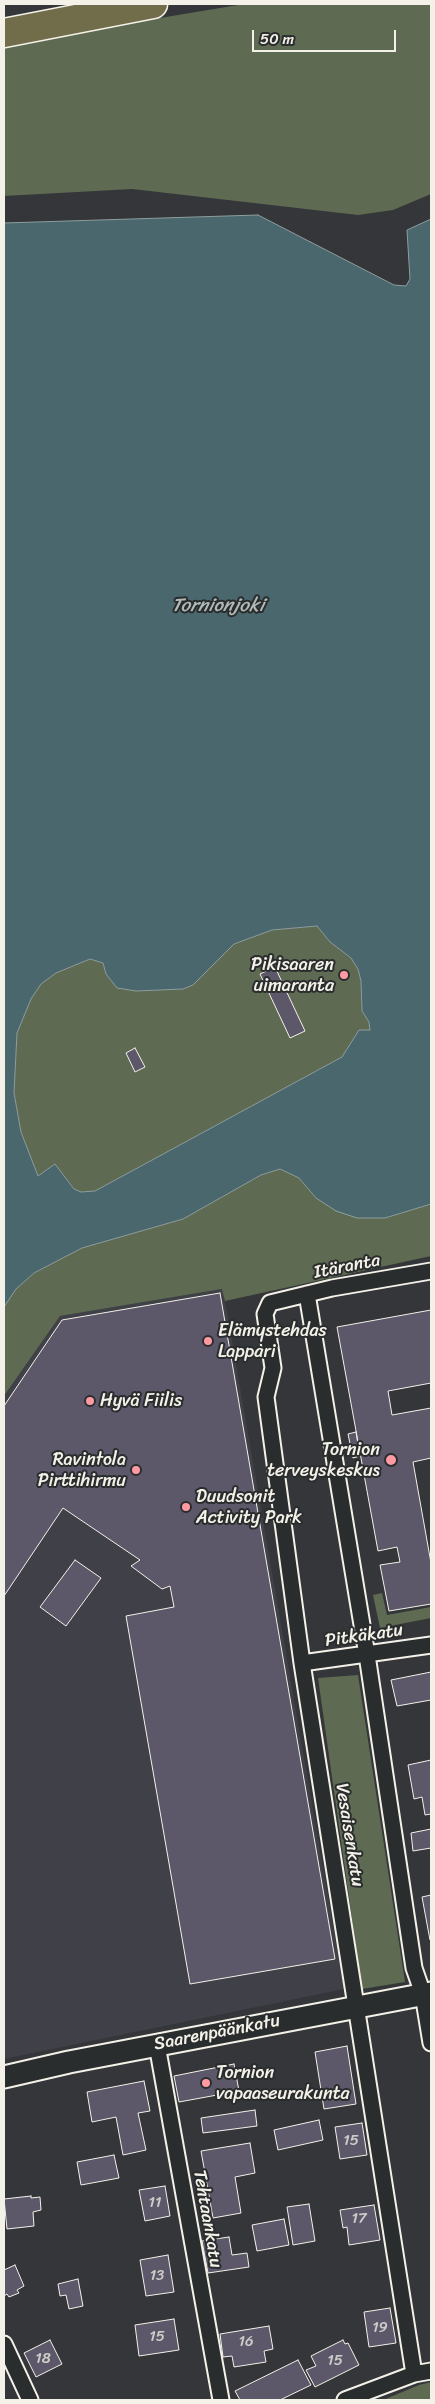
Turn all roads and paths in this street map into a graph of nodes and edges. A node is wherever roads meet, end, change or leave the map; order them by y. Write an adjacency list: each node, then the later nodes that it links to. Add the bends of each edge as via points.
1 (153, 4): 2 (highway)
2 (123, 8): 3 (highway); 4 (highway)
3 (4, 19)
4 (4, 33)
5 (431, 1271): 6 (street, Itäranta)
6 (307, 1294): 7 (street, Itäranta); 9 (street)
7 (270, 1303): 10 (street, Vesaisenkatu, via 265,1314 273,1368 266,1397)
8 (431, 1645): 9 (street, Pitkäkatu)
9 (367, 1655): 10 (street, Pitkäkatu); 11 (street, via 414,1968)
10 (302, 1664): 12 (street, Vesaisenkatu)
11 (427, 1993): 12 (street, Saarenpäänkatu); 13 (street)
12 (358, 2007): 14 (street, Saarenpäänkatu); 18 (street, Vesaisenkatu)
13 (431, 2043)
14 (157, 2044): 15 (street, Saarenpäänkatu); 20 (street, Tehtaankatu)
15 (4, 2078)
16 (4, 2344): 19 (street)
17 (431, 2371): 18 (street)
18 (414, 2374): 21 (street)
19 (30, 2400)
20 (220, 2400)
21 (345, 2400)

